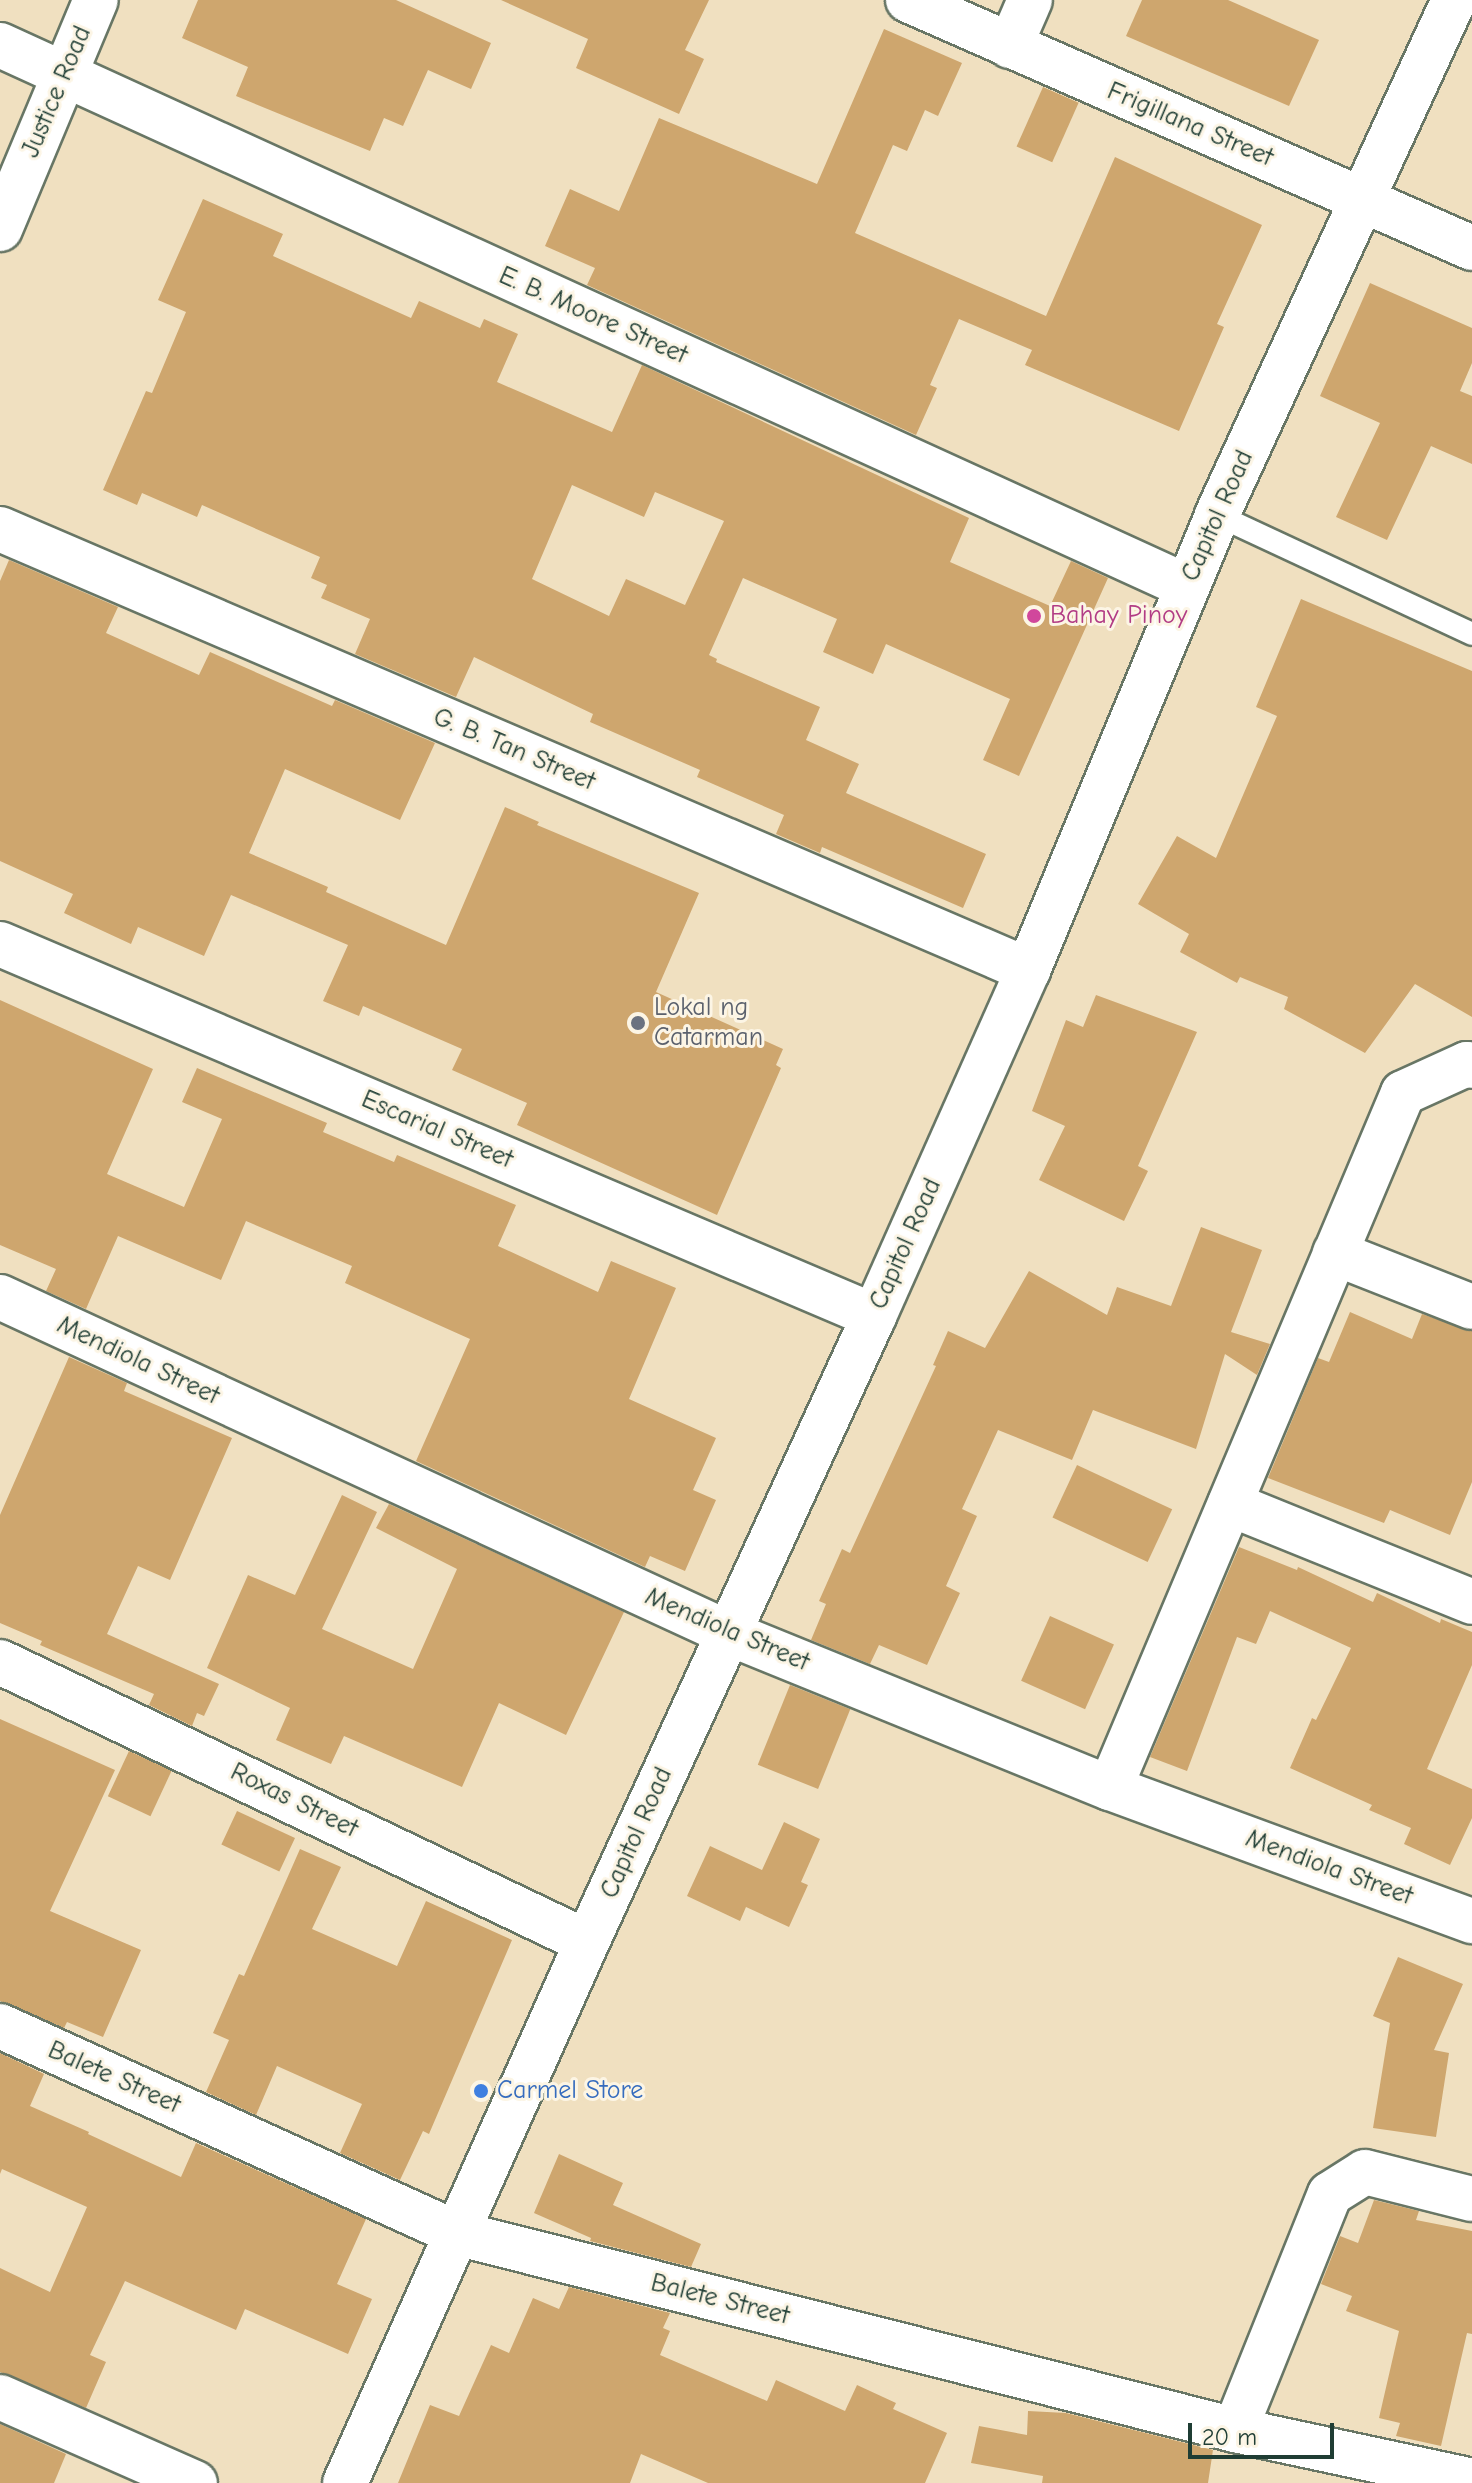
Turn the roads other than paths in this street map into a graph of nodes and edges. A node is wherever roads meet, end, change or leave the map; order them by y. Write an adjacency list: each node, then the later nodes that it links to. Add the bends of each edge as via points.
1 (96, 0): 7 (street, Justice Road)
2 (908, 0): 6 (street, Frigillana Street)
3 (1030, 0): 6 (street)
4 (1454, 0): 8 (street, Capitol Road)
5 (0, 45): 7 (street, E. B. Moore Street)
6 (1010, 46): 8 (street, Frigillana Street)
7 (62, 75): 9 (street, Justice Road); 13 (street, E. B. Moore Street)
8 (1365, 200): 10 (street, Frigillana Street); 11 (street, Capitol Road)
9 (0, 229)
10 (1472, 248)
11 (1217, 515): 13 (street, Capitol Road); 14 (lane)
12 (0, 529): 16 (street, G. B. Tan Street)
13 (1186, 586): 16 (street, Capitol Road)
14 (1472, 634)
15 (0, 944): 21 (street, Escarial Street)
16 (1028, 970): 21 (street, Capitol Road)
17 (1472, 1066): 18 (street, via 1403,1093)
18 (1335, 1253): 20 (street); 22 (street)
19 (0, 1297): 24 (street, Mendiola Street)
20 (1472, 1307)
21 (874, 1316): 24 (street, Capitol Road)
22 (1230, 1504): 23 (street); 26 (street)
23 (1472, 1602)
24 (728, 1633): 26 (street, Mendiola Street); 28 (street, Capitol Road)
25 (0, 1662): 28 (street, Roxas Street)
26 (1110, 1788): 27 (street, Mendiola Street)
27 (1472, 1921)
28 (587, 1942): 31 (street, Capitol Road)
29 (0, 2026): 31 (street, Balete Street)
30 (1472, 2199): 33 (street, via 1365,2172 1330,2194)
31 (456, 2233): 33 (street, Balete Street); 36 (street, Capitol Road)
32 (0, 2397): 35 (street)
33 (1235, 2430): 34 (street, Balete Street)
34 (1472, 2481)
35 (195, 2483)
36 (345, 2483)

